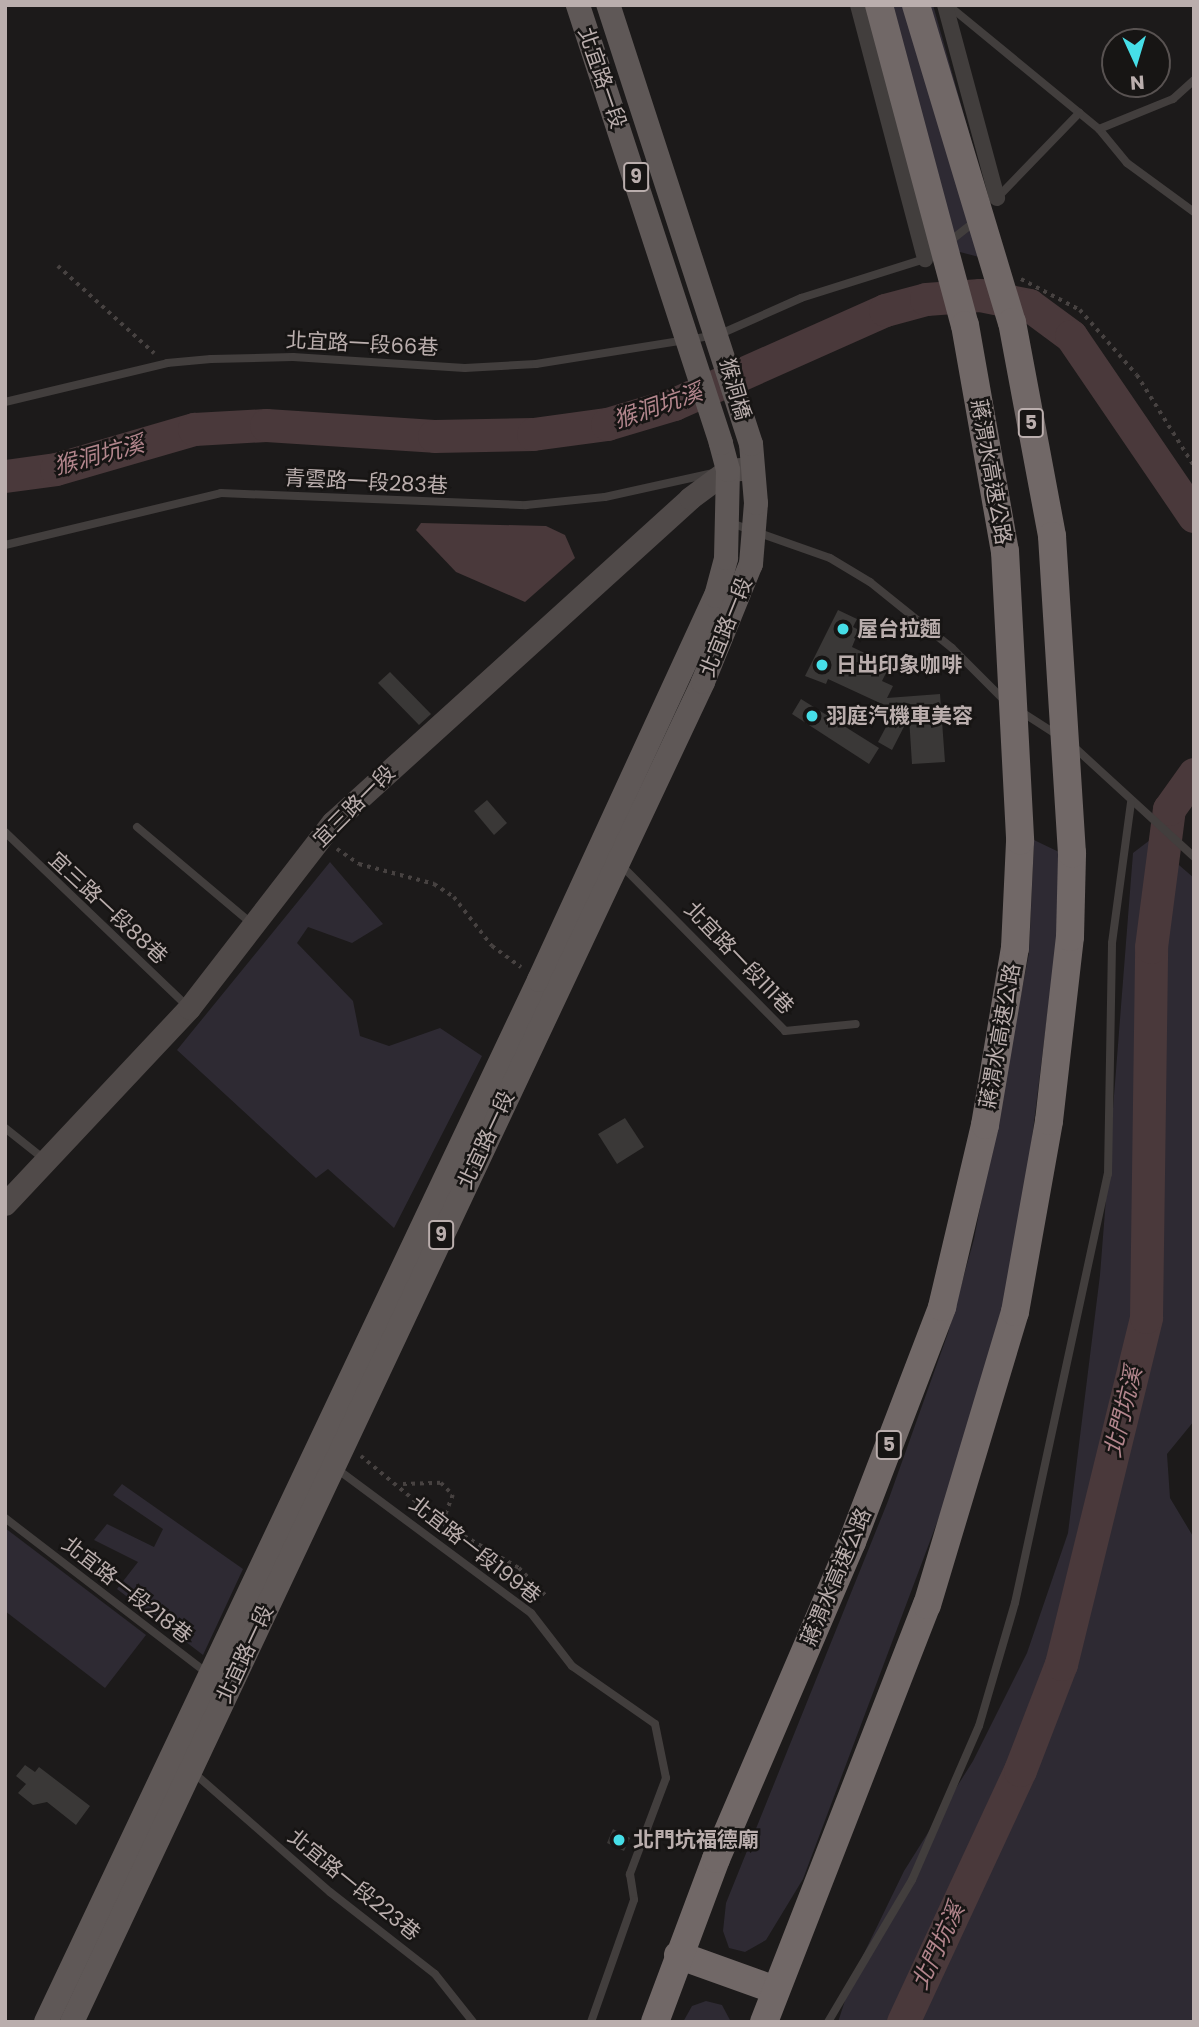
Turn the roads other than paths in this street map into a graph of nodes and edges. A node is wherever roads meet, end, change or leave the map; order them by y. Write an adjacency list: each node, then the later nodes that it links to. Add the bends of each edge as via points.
1 (578, 5): 14 (main road, 北宜路一段 / 9)
2 (608, 5): 13 (main road, 北宜路一段 / 9)
3 (858, 5): 12 (street)
4 (879, 5): 38 (highway, 蔣渭水高速公路 / 5, bridge, via 965,325 1005,551 1018,745 1015,948 985,1125 942,1307 852,1542)
5 (916, 5): 39 (highway, 5, bridge, via 1012,322 1045,496 1065,704 1072,853 1070,937 1049,1121 1015,1312 927,1605)
6 (946, 5): 8 (lane); 10 (street)
7 (1194, 80): 9 (lane, via 1172,99)
8 (1079, 113): 9 (lane); 10 (lane)
9 (1099, 129): 11 (lane, via 1127,163)
10 (997, 198): 12 (lane, via 980,218)
11 (1194, 212)
12 (925, 259): 13 (lane, via 801,299)
13 (720, 339): 14 (lane, 北宜路一段66巷); 16 (main road, 猴洞橋 / 9)
14 (692, 342): 15 (lane, 北宜路一段66巷, via 504,368 293,357 167,363); 17 (main road, 猴洞橋 / 9)
15 (5, 402)
16 (748, 436): 18 (main road, 北宜路一段 / 9)
17 (722, 443): 19 (main road, 北宜路一段 / 9)
18 (754, 467): 19 (street, 宜三路一段); 21 (main road, 北宜路一段 / 9)
19 (728, 470): 20 (main road, 北宜路一段 / 9); 22 (lane, 青雲路一段283巷, via 605,497 526,505 221,493); 28 (street, 宜三路一段, via 690,498 321,837)
20 (730, 523): 21 (lane); 34 (main road, 北宜路一段 / 9, via 716,596)
21 (755, 531): 23 (lane, via 831,558 870,582 951,648 1004,700 1090,757); 27 (main road, 北宜路一段 / 9, via 748,573 708,670)
22 (5, 545)
23 (1131, 802): 26 (lane); 46 (lane, via 1112,943 1108,1174 1016,1603 979,1726 912,1880)
24 (137, 827): 28 (lane)
25 (5, 832): 29 (lane, 宜三路一段88巷)
26 (1191, 855)
27 (617, 860): 30 (lane, 北宜路一段111巷, via 785,1031); 34 (main road, 北宜路一段 / 9, via 374,1388 342,1443)
28 (251, 923): 29 (street, 宜三路一段)
29 (190, 1008): 32 (street, 宜三路一段)
30 (856, 1024)
31 (5, 1128): 32 (lane)
32 (47, 1161): 33 (street, 宜三路一段)
33 (5, 1204)
34 (323, 1460): 36 (main road, 北宜路一段 / 9); 43 (lane, 北宜路一段199巷, via 531,1613 572,1666 655,1724 666,1778 630,1874 634,1900)
35 (5, 1518): 36 (lane, 北宜路一段218巷)
36 (219, 1684): 37 (main road, 北宜路一段 / 9)
37 (181, 1766): 40 (main road, 北宜路一段 / 9); 41 (main road, 北宜路一段 / 9); 42 (lane, 北宜路一段223巷, via 246,1812 330,1892 435,1974)
38 (678, 1955): 39 (highway); 44 (highway, 蔣渭水高速公路 / 5)
39 (775, 1990): 45 (highway, 5)
40 (46, 2022)
41 (72, 2022)
42 (473, 2022)
43 (591, 2022)
44 (655, 2022)
45 (764, 2022)
46 (828, 2022)

